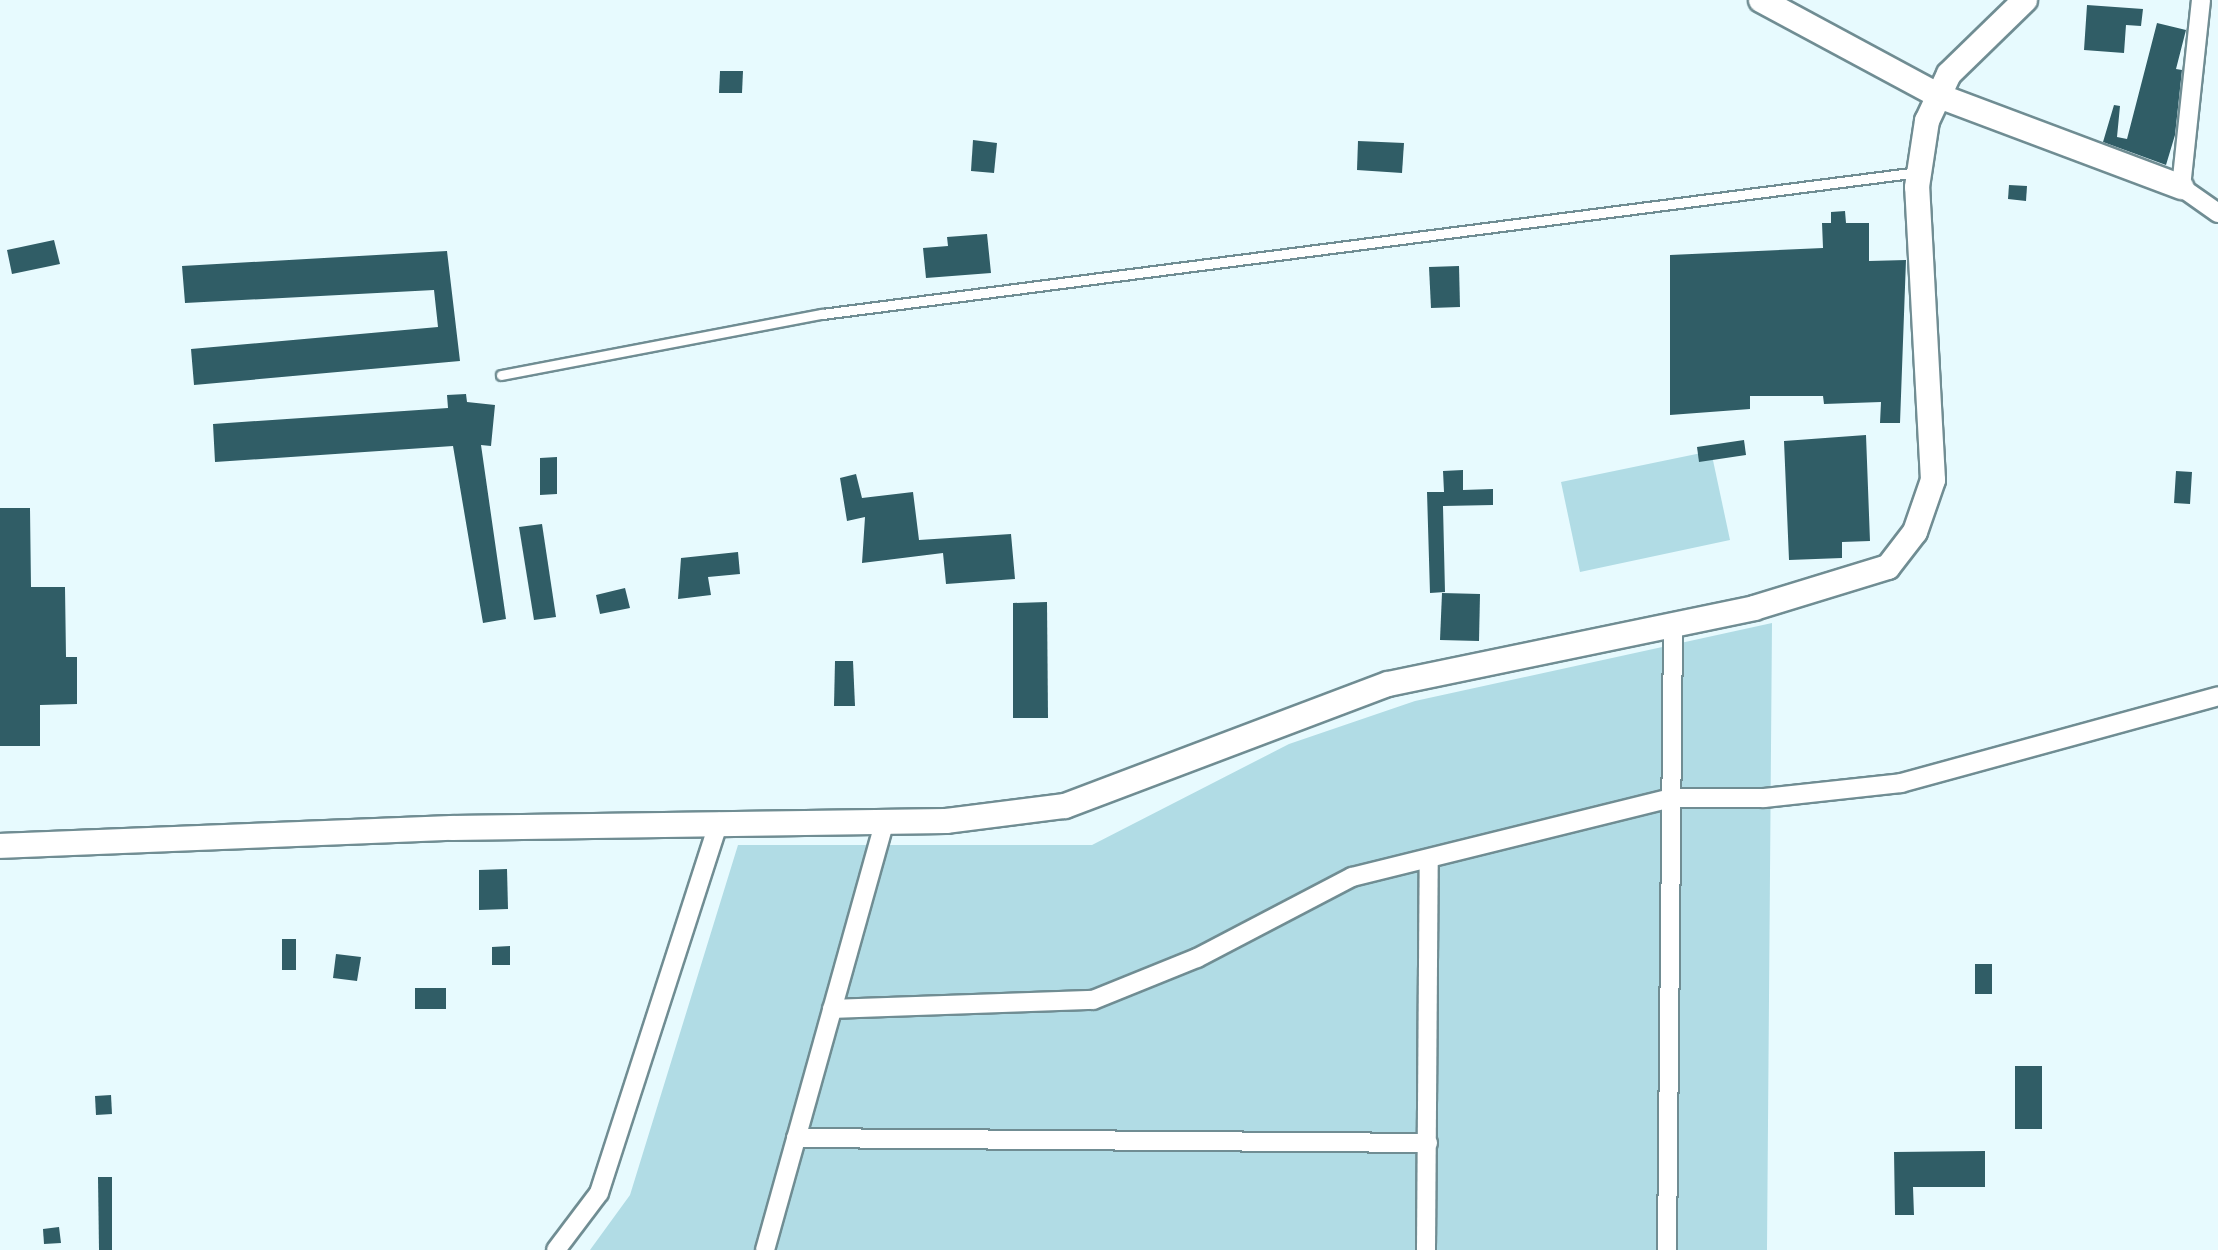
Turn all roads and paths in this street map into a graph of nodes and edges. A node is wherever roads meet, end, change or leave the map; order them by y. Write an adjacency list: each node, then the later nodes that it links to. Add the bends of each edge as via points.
1 (1761, 0): 4 (street)
2 (2025, 0): 4 (street, via 1949,74)
3 (2201, 0): 6 (street)
4 (1939, 96): 5 (street); 6 (street)
5 (1919, 172): 8 (lane, via 850,310); 9 (street, via 1934,433 1933,480 1915,532 1888,567)
6 (2181, 187): 7 (street)
7 (2218, 213)
8 (501, 375)
9 (1673, 626): 11 (street); 12 (street, via 1388,684 1065,806 946,821)
10 (2218, 696): 11 (street, via 1901,783 1765,798)
11 (1671, 798): 15 (street); 22 (street)
12 (885, 821): 13 (street); 16 (street)
13 (719, 822): 14 (street); 19 (street, via 599,1193)
14 (0, 846)
15 (1429, 862): 16 (street, via 1352,877 1197,958 1093,1000); 18 (street)
16 (832, 1009): 17 (street)
17 (796, 1138): 18 (street); 20 (street)
18 (1428, 1143): 21 (street)
19 (556, 1250)
20 (765, 1250)
21 (1426, 1250)
22 (1667, 1250)

